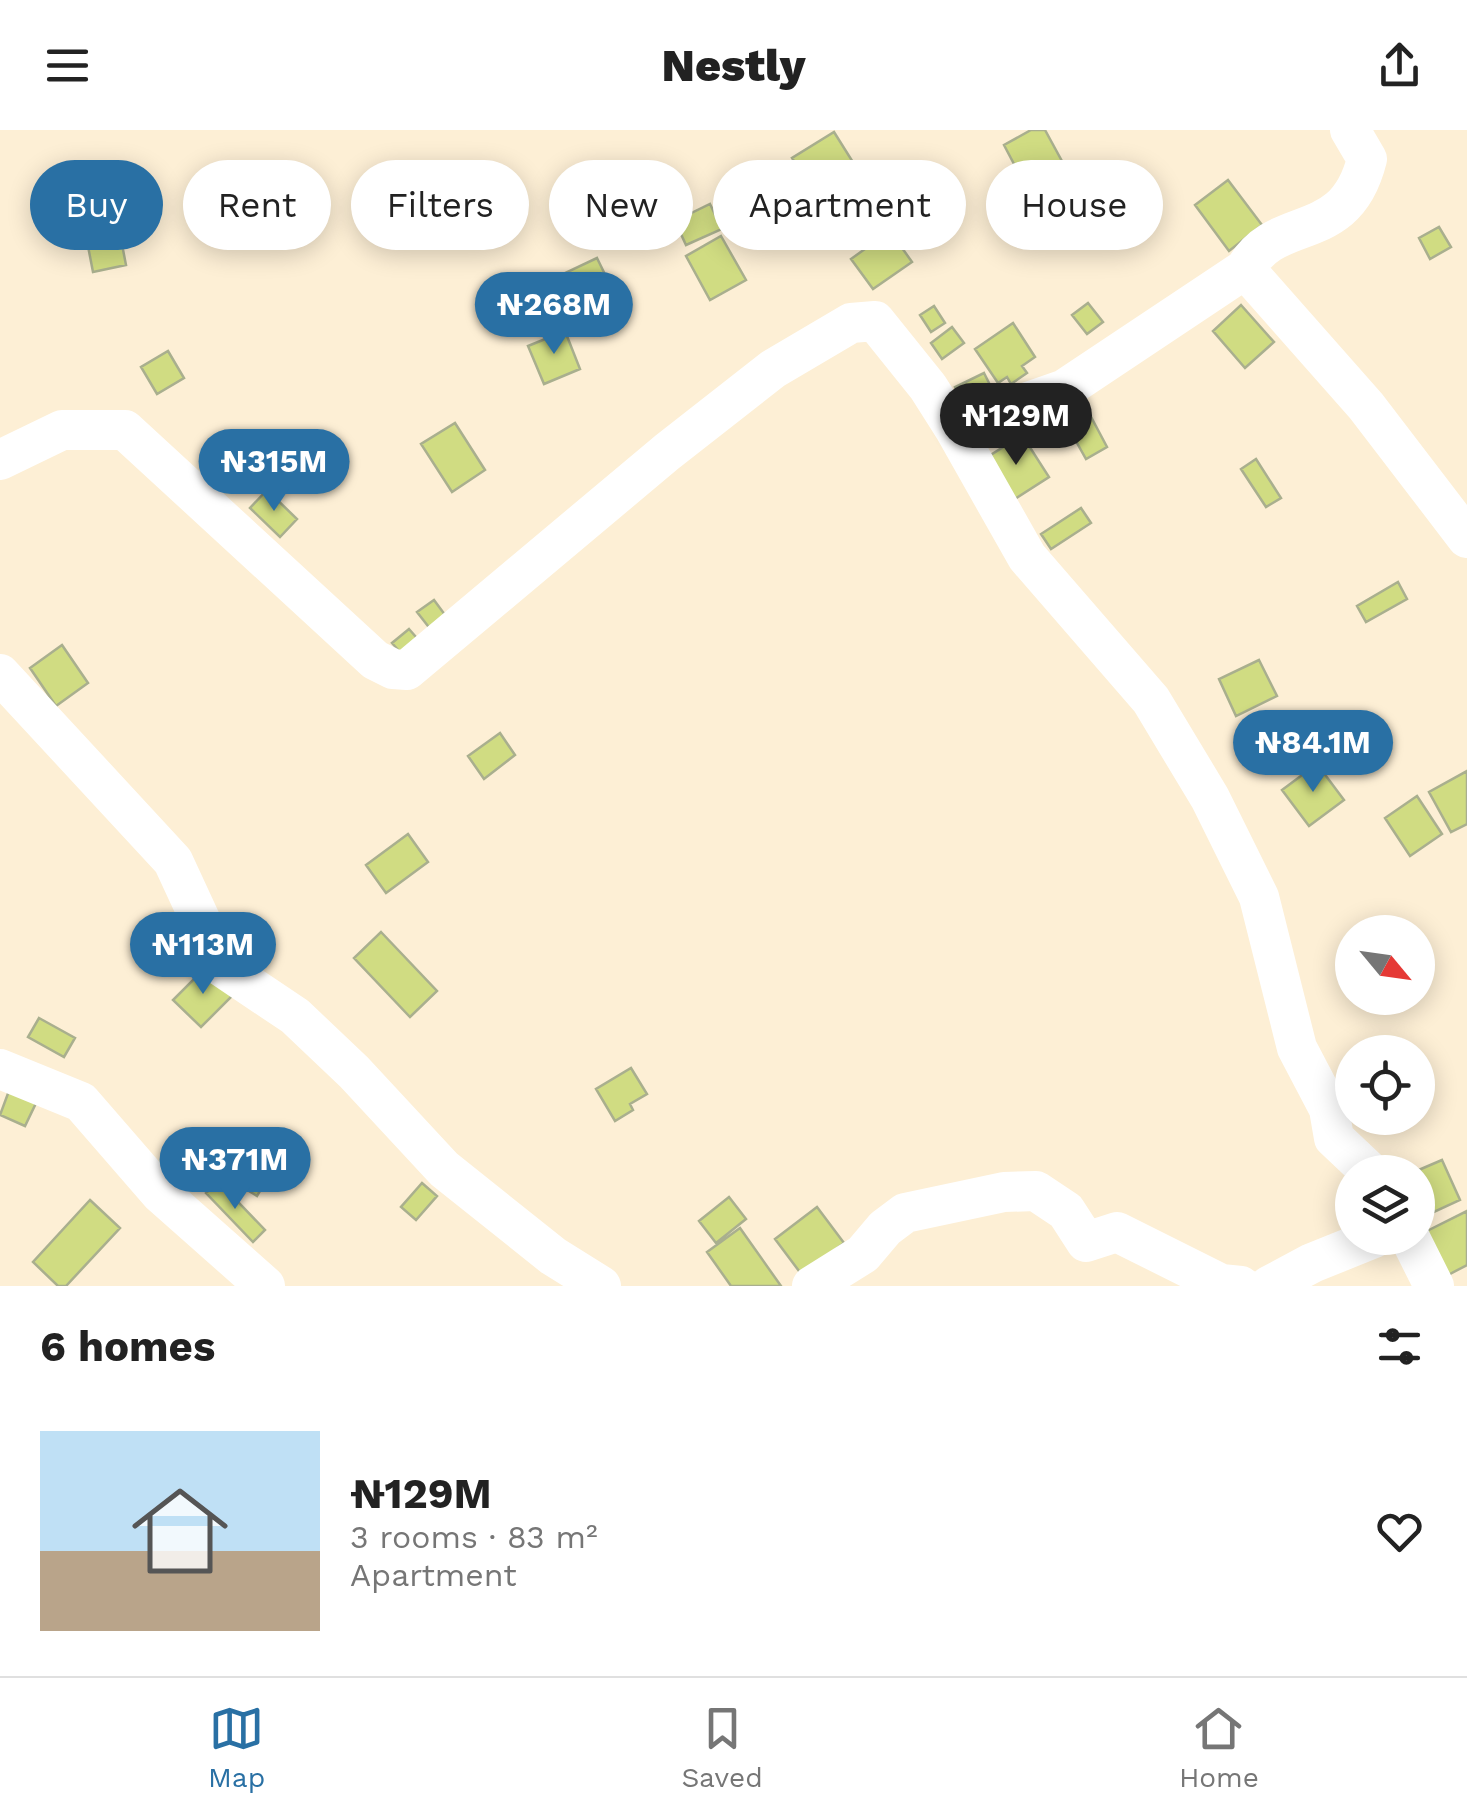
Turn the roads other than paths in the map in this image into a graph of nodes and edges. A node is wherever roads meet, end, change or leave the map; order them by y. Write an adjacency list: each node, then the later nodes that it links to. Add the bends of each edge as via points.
1 (1350, 130): 2 (street, via 1368,159 1360,188 1342,209 1256,249)
2 (1245, 268): 3 (street, via 1064,389); 5 (street, via 1366,406)
3 (954, 428): 4 (street, via 875,321 850,322 773,369 667,452 407,670 375,660 125,430 62,430); 8 (street, via 1027,556 1151,700 1210,798 1259,897 1298,1048 1329,1109 1334,1138)
4 (0, 460)
5 (1467, 538)
6 (0, 674): 13 (street, via 173,862 222,967 295,1016 444,1169)
7 (0, 1068): 12 (street, via 81,1102 160,1193)
8 (1352, 1155)
9 (1335, 1254): 16 (street)
10 (1418, 1255): 17 (street)
11 (1467, 1279): 18 (street)
12 (265, 1286)
13 (601, 1286)
14 (812, 1286): 15 (street, via 862,1254 905,1213 1036,1191 1066,1211 1086,1242 1117,1232 1221,1284)
15 (1241, 1286)
16 (1269, 1286)
17 (1434, 1286)
18 (1452, 1286)

